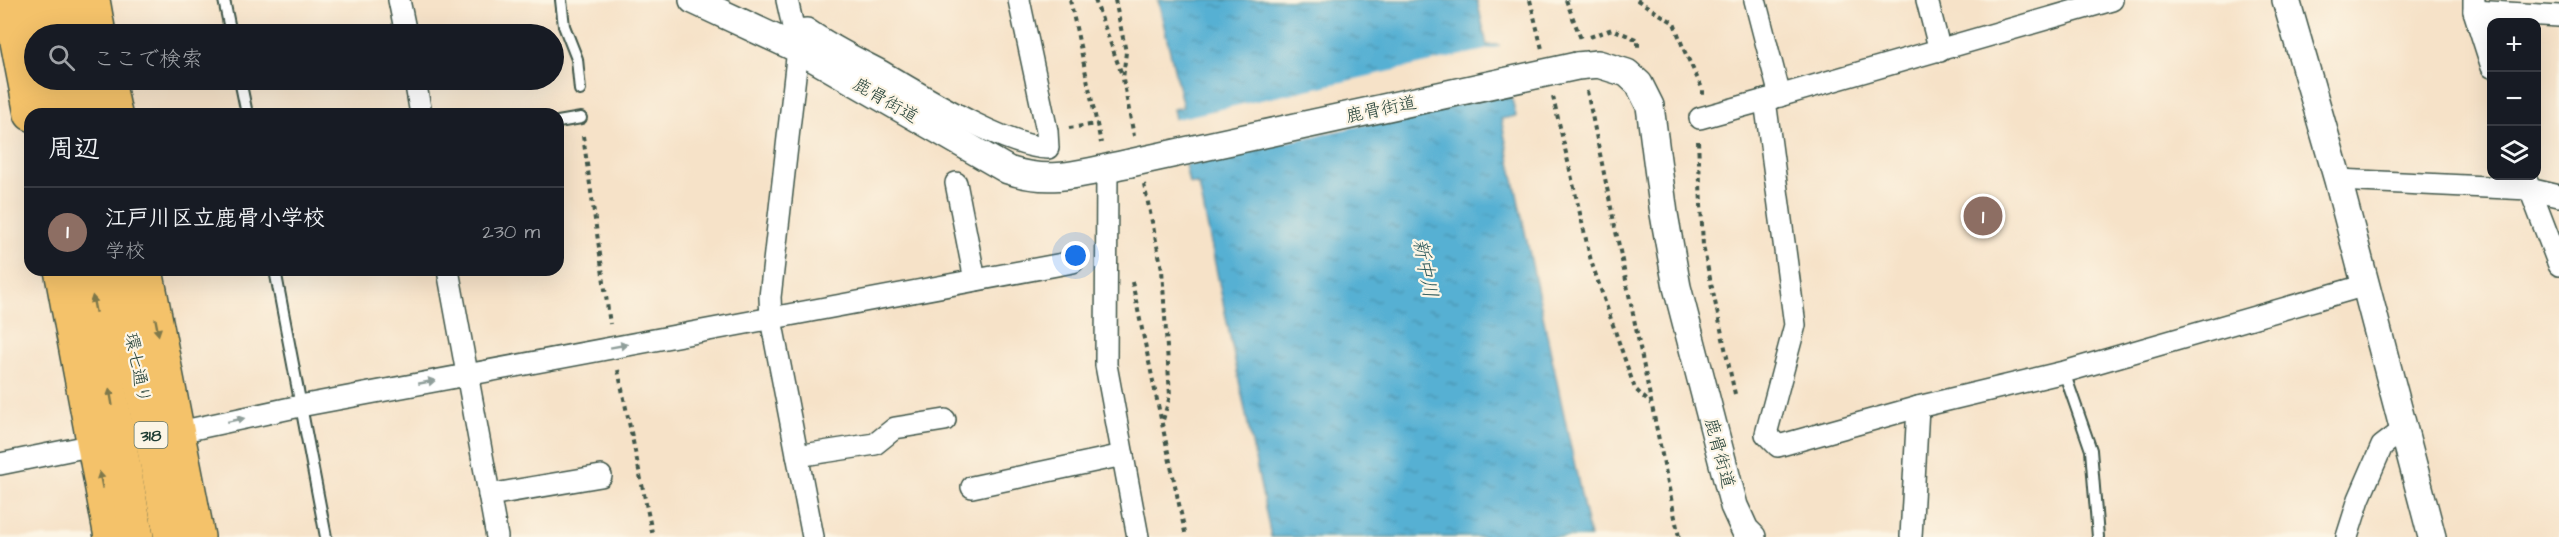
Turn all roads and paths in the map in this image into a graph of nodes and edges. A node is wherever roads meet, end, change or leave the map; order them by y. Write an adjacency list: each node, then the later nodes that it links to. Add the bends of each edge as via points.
1 (9, 0): 35 (main road)
2 (35, 0): 23 (main road)
3 (67, 0): 24 (main road)
4 (93, 0): 25 (main road)
5 (224, 0): 26 (lane)
6 (399, 0): 27 (street)
7 (561, 0): 28 (lane)
8 (693, 0): 30 (street, 鹿骨街道)
9 (787, 0): 30 (street)
10 (1019, 0): 30 (street, via 1048,148 1031,148 1008,138 916,92 807,30)
11 (1071, 0): 55 (path)
12 (1095, 0): 36 (path)
13 (1116, 0): 36 (path, via 1126,52)
14 (1530, 0): 33 (path)
15 (1566, 0): 34 (path)
16 (1636, 0): 53 (path, via 1674,23 1703,90)
17 (1755, 0): 45 (street)
18 (1927, 0): 32 (street)
19 (2112, 0): 32 (street)
20 (2286, 0): 56 (street)
21 (2474, 5): 22 (street); 31 (street)
22 (2559, 16)
23 (40, 24)
24 (72, 24)
25 (97, 24)
26 (229, 24)
27 (404, 24)
28 (564, 24)
29 (564, 27): 44 (lane, via 578,59)
30 (796, 40): 55 (street, 鹿骨街道, via 1008,170 1040,178 1067,177); 71 (street)
31 (2487, 50)
32 (1940, 51): 45 (street)
33 (1543, 56)
34 (1581, 63): 55 (street, 鹿骨街道, bridge); 77 (path); 102 (street, 鹿骨街道, via 1627,73 1639,84 1650,106 1669,244 1690,345 1734,506)
35 (24, 78)
36 (1123, 79): 55 (path)
37 (1551, 89): 77 (path, via 1591,261 1635,389)
38 (26, 90): 46 (main road)
39 (53, 90): 47 (main road)
40 (84, 90): 48 (main road)
41 (110, 90): 49 (main road)
42 (242, 90): 50 (lane)
43 (417, 90): 51 (street)
44 (580, 90)
45 (1772, 98): 53 (street); 79 (street, via 1795,326 1766,434 1778,446)
46 (30, 108)
47 (56, 108)
48 (88, 108)
49 (114, 108)
50 (246, 108)
51 (420, 108)
52 (581, 118): 54 (lane); 73 (path)
53 (1700, 118): 76 (path, via 1702,246)
54 (564, 121)
55 (1129, 164): 81 (path, via 1162,269 1170,396); 85 (street, via 1106,365)
56 (2337, 180): 57 (street); 70 (street)
57 (2527, 182): 59 (street); 61 (street)
58 (956, 183): 69 (street)
59 (2559, 196)
60 (1073, 262): 69 (street)
61 (2559, 265)
62 (1129, 272): 81 (path)
63 (62, 276): 84 (main road)
64 (90, 276): 72 (main road, 環七通り / 318, one-way to 64)
65 (119, 276): 72 (main road, 環七通り / 318)
66 (147, 276): 83 (main road, one-way to 83)
67 (276, 276): 78 (lane)
68 (449, 276): 75 (street)
69 (975, 280): 71 (street)
70 (2366, 285): 74 (street); 82 (street)
71 (771, 319): 73 (street, one-way to 71); 86 (street)
72 (116, 335): 92 (main road, 環七通り / 318, one-way to 72); 93 (main road, 環七通り / 318)
73 (614, 347): 75 (street); 97 (path)
74 (2064, 372): 79 (street); 104 (lane, via 2091,450)
75 (466, 375): 78 (street, one-way to 75); 90 (street)
76 (1735, 397)
77 (1652, 404): 101 (path)
78 (300, 406): 83 (street, one-way to 78); 95 (lane)
79 (1918, 407): 103 (street)
80 (945, 420): 86 (street, via 895,428 875,444)
81 (1163, 420): 100 (path)
82 (2403, 430): 105 (street, via 2382,446); 106 (street)
83 (178, 432): 94 (main road)
84 (94, 445): 87 (street); 91 (main road, one-way to 84)
85 (1123, 455): 89 (street); 99 (street)
86 (797, 456): 98 (street)
87 (0, 464)
88 (601, 476): 90 (street)
89 (972, 487)
90 (489, 495): 96 (street)
91 (111, 537)
92 (137, 537)
93 (171, 537)
94 (198, 537)
95 (326, 537)
96 (497, 537)
97 (653, 537)
98 (813, 537)
99 (1138, 537)
100 (1186, 537)
101 (1679, 537)
102 (1752, 537)
103 (1911, 537)
104 (2098, 537)
105 (2347, 537)
106 (2432, 537)

